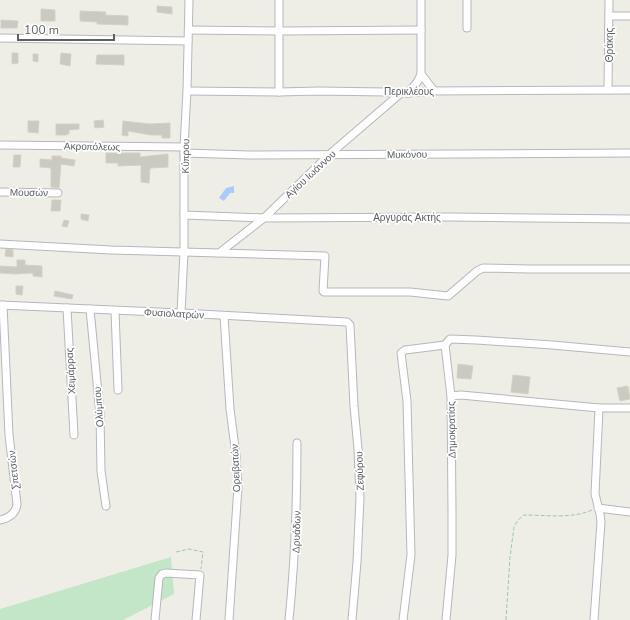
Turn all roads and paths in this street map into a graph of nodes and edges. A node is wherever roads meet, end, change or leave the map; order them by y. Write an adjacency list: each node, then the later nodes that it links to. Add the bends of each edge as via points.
1 (189, 0): 9 (street, Κύπρου)
2 (279, 0): 11 (street)
3 (421, 0): 10 (street)
4 (467, 0): 8 (street)
5 (609, 0): 6 (street, Θράκης)
6 (608, 16): 7 (street); 15 (street, Θράκης)
7 (630, 16)
8 (467, 28)
9 (189, 30): 11 (street); 13 (street, Κύπρου)
10 (420, 30): 11 (street); 14 (street)
11 (279, 31): 19 (street)
12 (0, 38): 13 (street)
13 (188, 41): 17 (street, Κύπρου)
14 (421, 74): 18 (street); 20 (street, Αγίου Ιωάννου, via 418,81)
15 (608, 90): 16 (street, Περικλέους); 18 (street, Περικλέους)
16 (630, 90)
17 (187, 91): 19 (street, Περικλέους); 22 (street, Κύπρου)
18 (434, 91): 20 (street, Περικλέους)
19 (279, 92): 20 (street, Περικλέους, via 318,90)
20 (405, 93): 24 (street, Αγίου Ιωάννου)
21 (0, 145): 22 (street, Ακροπόλεως)
22 (184, 150): 24 (street, Μυκόνου, via 249,155); 27 (street, Κύπρου)
23 (630, 153): 24 (street, Μυκόνου)
24 (330, 154): 28 (street, Αγίου Ιωάννου)
25 (0, 192): 26 (street, Μουσών)
26 (58, 193)
27 (184, 215): 28 (street, Αργυράς Ακτής); 31 (street, Κύπρου)
28 (264, 218): 29 (street, Αργυράς Ακτής); 32 (street, Αγίου Ιωάννου)
29 (630, 219)
30 (0, 244): 31 (street)
31 (184, 252): 32 (street); 38 (street, Κύπρου)
32 (219, 253): 33 (street, via 324,256 324,292 410,292 445,296 451,294 482,268)
33 (630, 269)
34 (1, 305): 35 (street, Φυσιολατρών); 52 (street, Σπετσών, via 9,435 17,504 13,514 7,519)
35 (67, 308): 36 (street, Φυσιολατρών); 47 (street, Χειμάρρας)
36 (90, 309): 37 (street, Φυσιολατρών); 49 (street, Ολύμπου, via 100,414 101,471)
37 (115, 311): 38 (street, Φυσιολατρών); 43 (street)
38 (181, 313): 39 (street, Φυσιολατρών)
39 (224, 316): 40 (street, Φυσιολατρών); 57 (street, Ορειβατών, via 238,487)
40 (347, 322): 59 (street, Ζεφύρου, via 350,325 360,498)
41 (445, 345): 42 (street, via 450,339); 44 (street); 60 (street, via 405,350 401,353 407,401 411,555)
42 (630, 352)
43 (118, 390)
44 (450, 396): 45 (street, Δημοκρατίας); 61 (street, Δημοκρατίας, via 452,555)
45 (599, 408): 46 (street, Δημοκρατίας); 50 (street, via 595,494)
46 (630, 408)
47 (74, 435)
48 (297, 443): 58 (street, Δρυάδων, via 295,557)
49 (106, 506)
50 (598, 508): 51 (street); 62 (path, via 579,514 524,515 518,520 514,527); 63 (street, via 601,522)
51 (630, 512)
52 (0, 520)
53 (176, 552): 54 (path, via 189,549 203,552)
54 (200, 575): 55 (street, via 166,573 160,576); 56 (street)
55 (156, 620)
56 (196, 620)
57 (229, 620)
58 (290, 620)
59 (352, 620)
60 (403, 620)
61 (446, 620)
62 (506, 620)
63 (594, 620)

